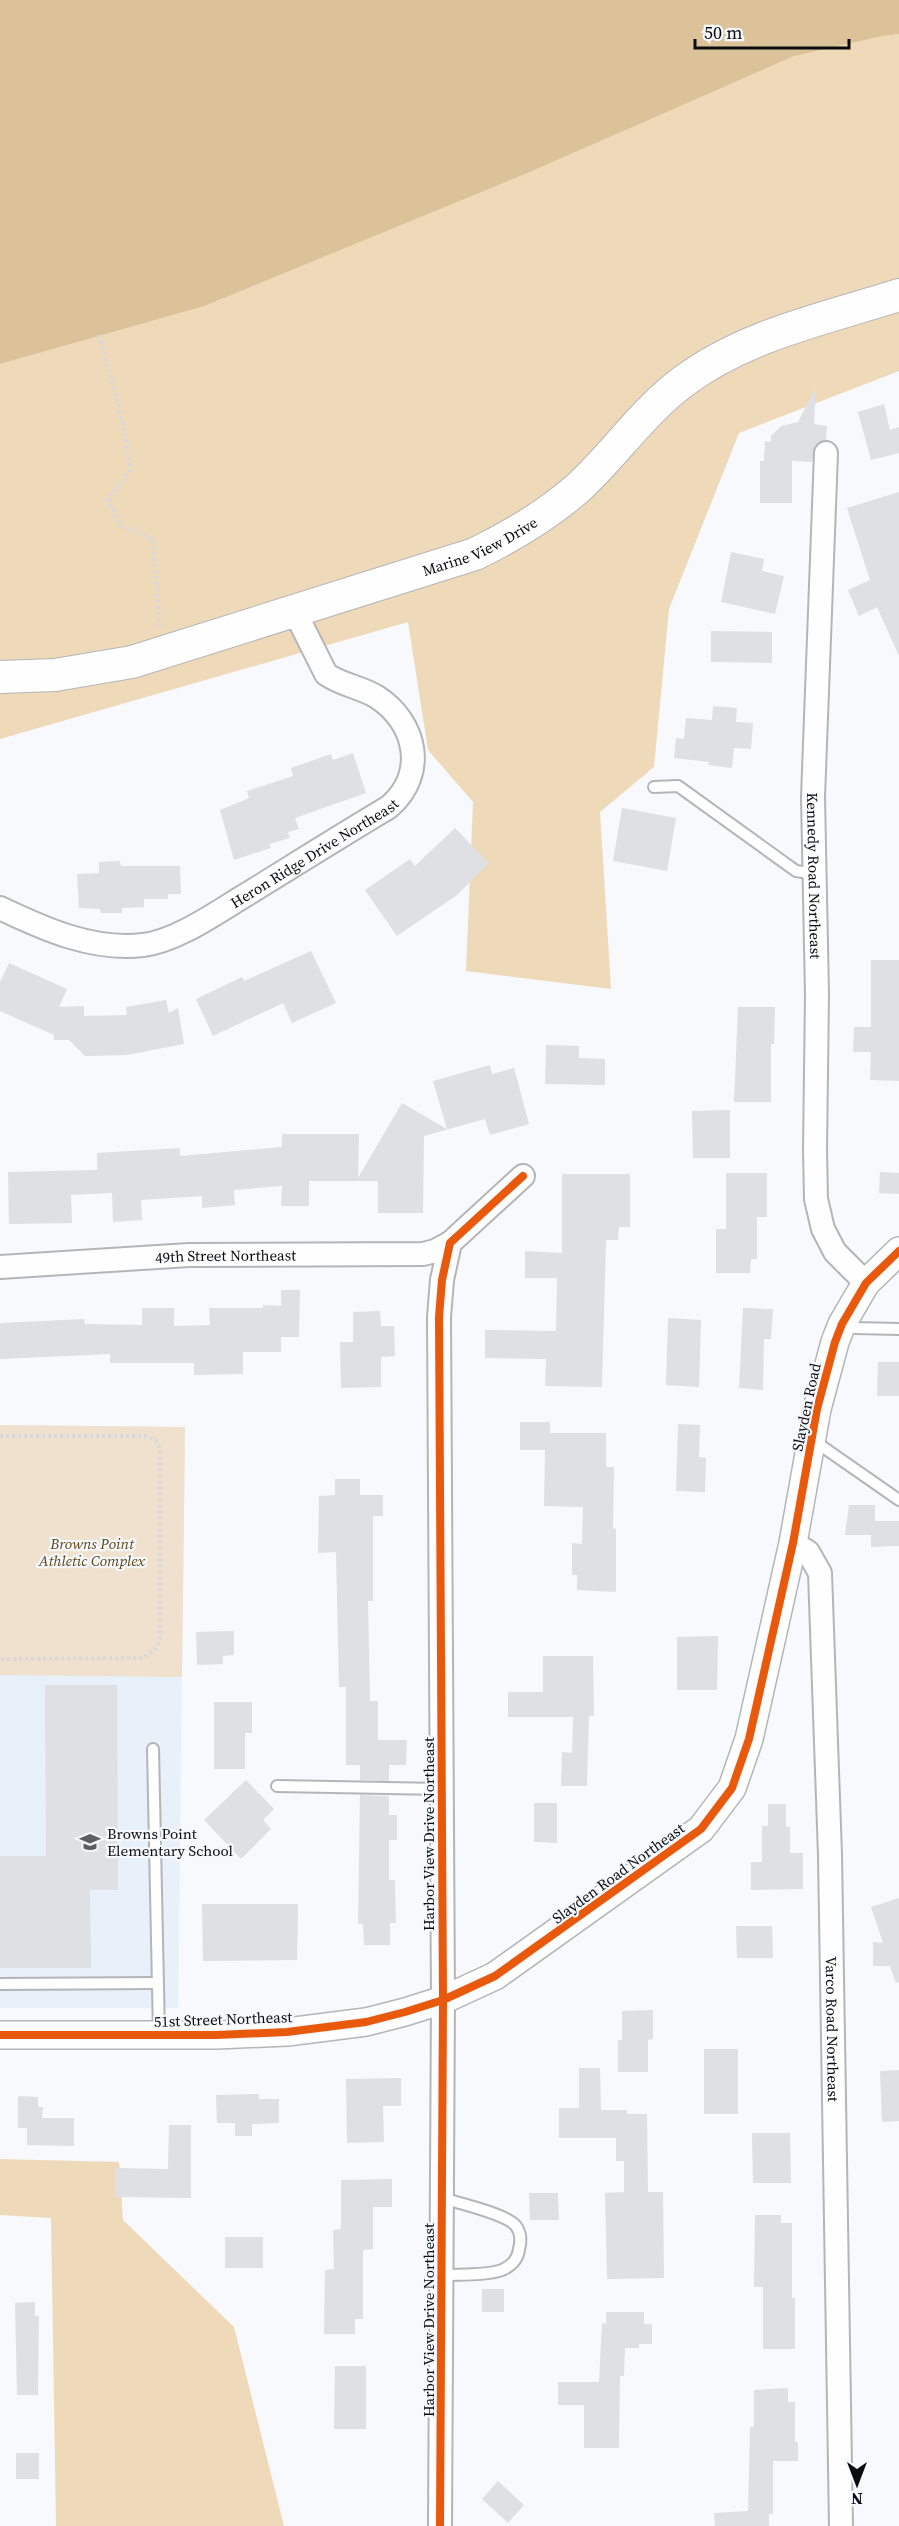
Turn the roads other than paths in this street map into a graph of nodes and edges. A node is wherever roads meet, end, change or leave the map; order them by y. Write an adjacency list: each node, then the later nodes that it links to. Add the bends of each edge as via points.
1 (899, 295): 3 (main road, Marine View Drive, via 782,331 701,368 666,395 579,486 506,539 475,554)
2 (826, 453): 6 (street, Kennedy Road Northeast, via 813,797)
3 (295, 612): 4 (main road, Marine View Drive, via 132,662 55,675); 7 (street, Heron Ridge Drive Northeast, via 326,674 334,681 375,696 399,715 410,742 413,770 398,799 205,920 146,945 115,946 79,939)
4 (0, 677)
5 (654, 787): 6 (lane, via 678,786 796,871)
6 (815, 874): 12 (street, Kennedy Road Northeast, via 816,1199 823,1229 835,1252)
7 (0, 908)
8 (523, 1176): 9 (street)
9 (450, 1243): 11 (street, 49th Street Northeast, via 423,1254 189,1256); 20 (street, Harbor View Drive Northeast, via 439,1317)
10 (899, 1251): 12 (street)
11 (0, 1267)
12 (866, 1283): 13 (street, Slayden Road)
13 (842, 1324): 14 (lane); 15 (street, Slayden Road, via 825,1377)
14 (899, 1329)
15 (811, 1444): 16 (lane, via 820,1445); 17 (street, Slayden Road)
16 (899, 1500)
17 (793, 1543): 23 (street, Slayden Road Northeast, via 749,1739 732,1788 701,1829 495,1976); 29 (street, Varco Road Northeast, via 808,1552 820,1573 830,1846)
18 (153, 1749): 21 (lane)
19 (278, 1786): 20 (lane)
20 (442, 1788): 23 (street, Harbor View Drive Northeast)
21 (157, 1983): 22 (lane); 25 (lane)
22 (0, 1984)
23 (443, 2000): 25 (street, 51st Street Northeast, via 366,2022 298,2031); 26 (street, Harbor View Drive Northeast)
24 (0, 2035): 25 (street, 51st Street Northeast)
25 (159, 2035)
26 (442, 2198): 27 (street, Harbor View Drive Northeast); 27 (lane, via 511,2222 520,2239 519,2254 501,2270)
27 (442, 2275): 28 (street, Harbor View Drive Northeast)
28 (441, 2526)
29 (842, 2526)

